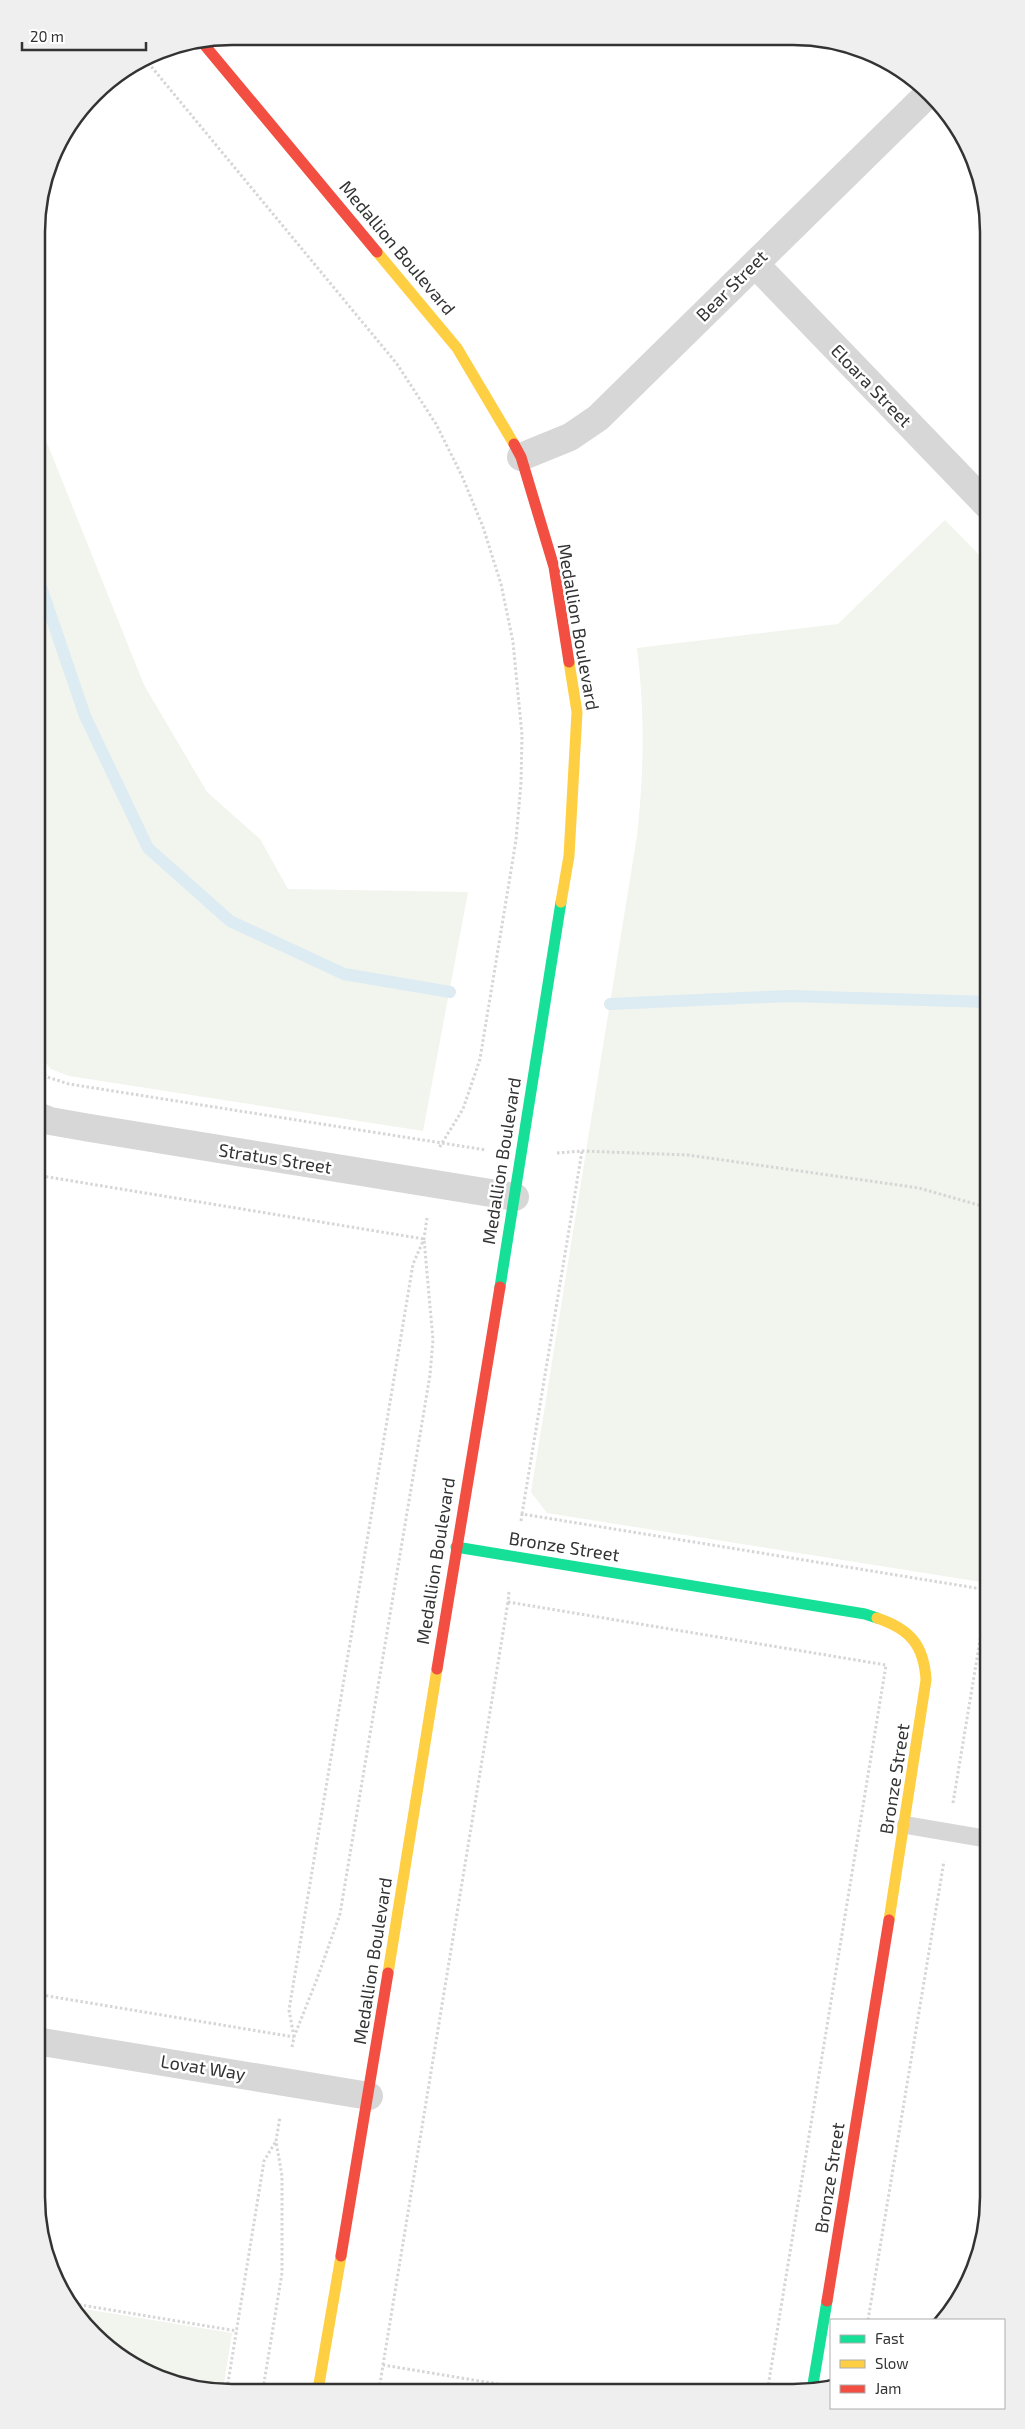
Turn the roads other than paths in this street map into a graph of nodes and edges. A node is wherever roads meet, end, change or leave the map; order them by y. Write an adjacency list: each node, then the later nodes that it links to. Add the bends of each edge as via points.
1 (206, 47): 4 (street, Medallion Boulevard, via 457,348)
2 (923, 98): 3 (street, Bear Street)
3 (754, 264): 4 (street, Bear Street, via 598,418 570,437); 5 (street, Eloara Street)
4 (521, 457): 7 (street, Medallion Boulevard, via 554,567 577,712 569,856)
5 (980, 499)
6 (45, 1119): 7 (street, Stratus Street)
7 (515, 1197): 8 (street, Medallion Boulevard)
8 (456, 1547): 9 (street, Bronze Street, via 864,1614 887,1621 906,1632 917,1642 924,1656 927,1684); 12 (street, Medallion Boulevard)
9 (906, 1825): 10 (lane); 13 (street, Bronze Street)
10 (980, 1838)
11 (45, 2042): 12 (street, Lovat Way)
12 (369, 2096): 14 (street, Medallion Boulevard)
13 (813, 2383)
14 (319, 2384)

